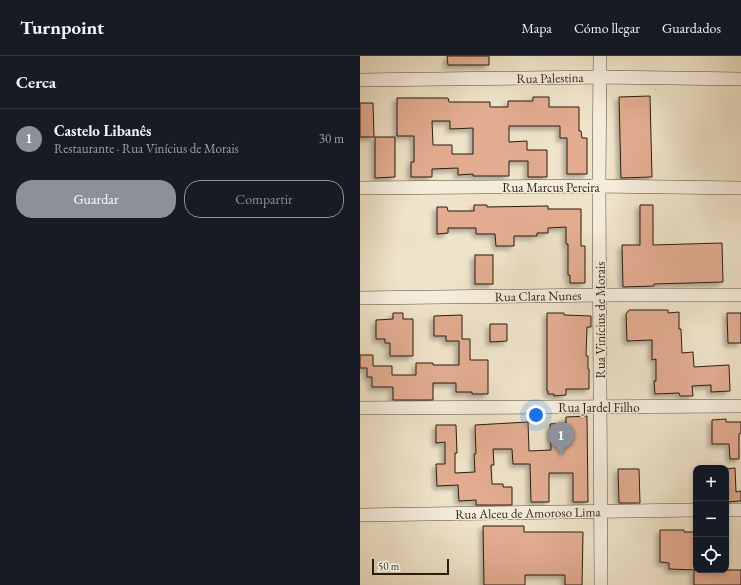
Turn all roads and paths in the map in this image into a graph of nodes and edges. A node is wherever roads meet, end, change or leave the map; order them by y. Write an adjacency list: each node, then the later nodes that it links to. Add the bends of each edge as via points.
1 (600, 56): 2 (street, Rua Vinícius de Morais)
2 (600, 78): 3 (street, Rua Palestina); 4 (street, Rua Palestina); 5 (street, Rua Vinícius de Morais)
3 (741, 79)
4 (360, 80)
5 (599, 186): 6 (street, Rua Marcus Pereira); 7 (street, Rua Marcus Pereira); 8 (street, Rua Vinícius de Morais)
6 (360, 188)
7 (741, 188)
8 (600, 295): 9 (street, Rua Clara Nunes); 10 (street, Rua Clara Nunes); 13 (street, Rua Vinícius de Morais)
9 (741, 295)
10 (360, 298)
11 (741, 406): 13 (street, Rua Jardel Filho)
12 (360, 408): 13 (street, Rua Jardel Filho)
13 (600, 408): 17 (street, Rua Vinícius de Morais)
14 (693, 510): 17 (street, Rua Alceu de Amoroso Lima)
15 (729, 510): 16 (street)
16 (741, 510)
17 (601, 512): 18 (street, Rua Alceu de Amoroso Lima); 19 (street, Rua Vinícius de Morais)
18 (360, 515)
19 (601, 585)

